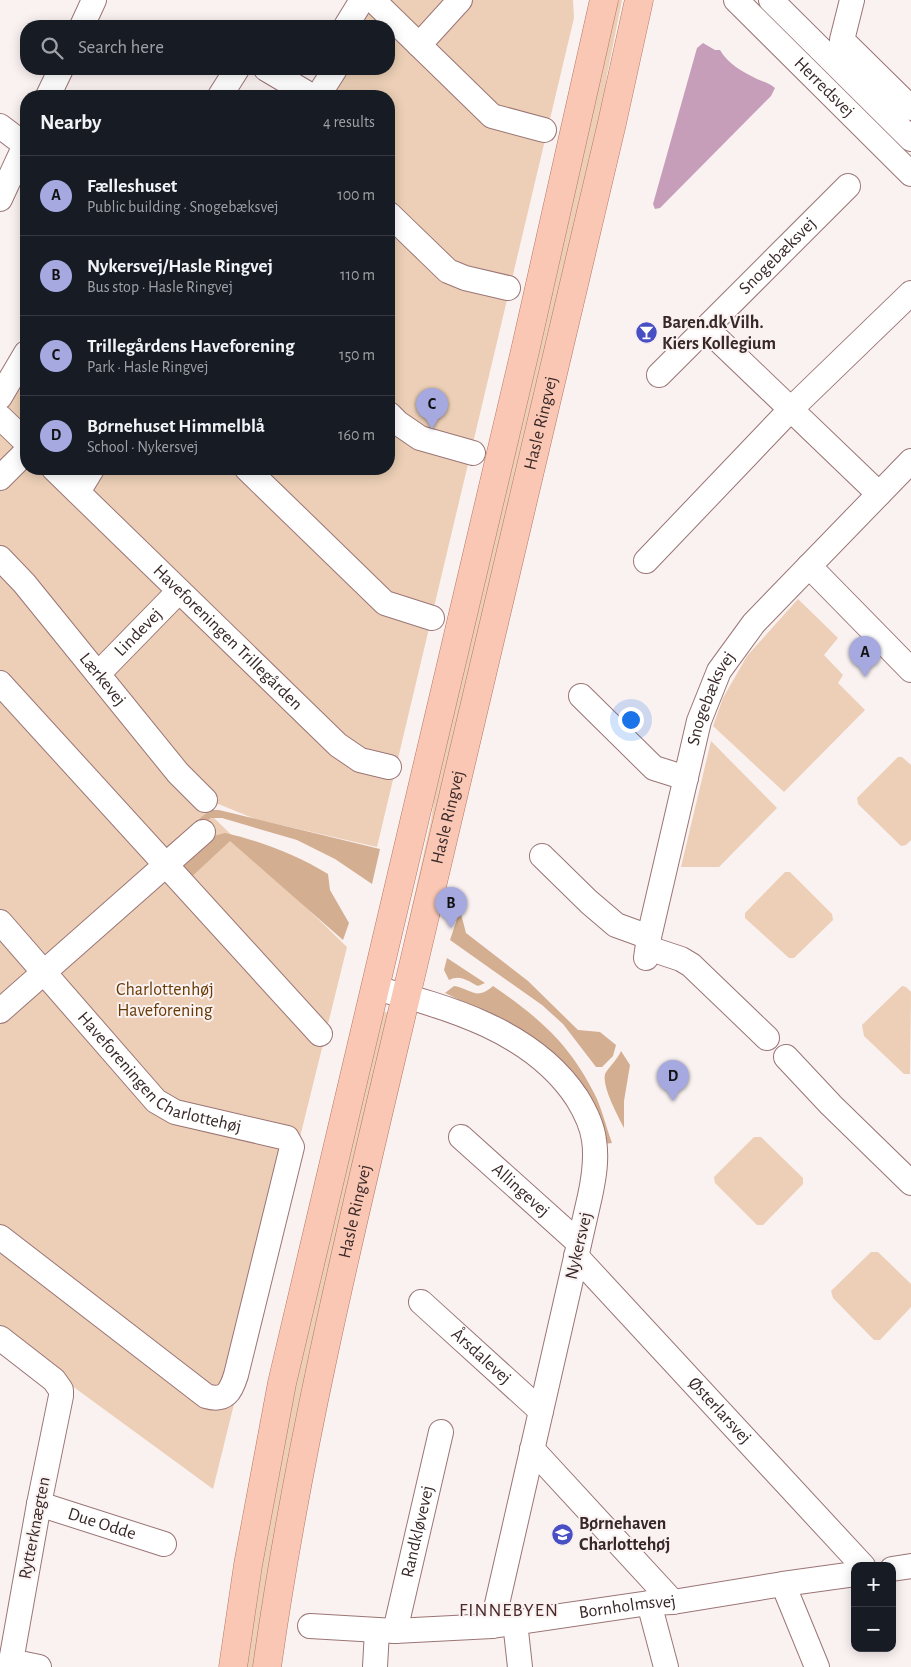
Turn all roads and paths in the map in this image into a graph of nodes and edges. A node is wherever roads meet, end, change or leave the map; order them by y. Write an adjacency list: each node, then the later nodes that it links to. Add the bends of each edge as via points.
1 (94, 0): 9 (street)
2 (460, 0): 14 (street)
3 (604, 0): 70 (main road, Hasle Ringvej)
4 (639, 0): 71 (main road, Hasle Ringvej)
5 (736, 0): 31 (street, Herredsvej)
6 (772, 0): 28 (street, Herredsvej)
7 (852, 0): 25 (street, via 842,40)
8 (371, 1): 10 (street); 11 (street); 12 (street)
9 (85, 20)
10 (352, 20)
11 (363, 20)
12 (392, 20)
13 (395, 23): 14 (street)
14 (419, 45): 27 (street, via 492,116)
15 (58, 75): 20 (street)
16 (233, 75): 21 (street)
17 (276, 75): 22 (street)
18 (317, 75): 23 (street)
19 (329, 75): 24 (street)
20 (51, 90)
21 (224, 90)
22 (301, 90)
23 (311, 90)
24 (314, 90)
25 (911, 108)
26 (0, 126): 29 (street)
27 (544, 130)
28 (911, 139)
29 (20, 140)
30 (20, 157): 33 (street)
31 (911, 174)
32 (848, 186): 37 (street, Snogebæksvej)
33 (0, 199)
34 (395, 220): 35 (street, via 448,271)
35 (508, 288)
36 (911, 293): 41 (street)
37 (706, 328): 39 (street, Snogebæksvej); 41 (street)
38 (20, 363): 40 (street)
39 (658, 375)
40 (0, 397)
41 (791, 409): 51 (street); 53 (street)
42 (395, 419): 43 (street, via 420,438)
43 (473, 453)
44 (20, 458): 49 (street)
45 (911, 461): 51 (street, Snogebæksvej)
46 (60, 475): 50 (street, Haveforeningen Trillegården)
47 (88, 475): 50 (street)
48 (253, 475): 56 (street, via 384,603)
49 (0, 478)
50 (78, 492): 55 (street, Haveforeningen Trillegården)
51 (879, 494): 54 (street, Snogebæksvej)
52 (0, 558): 58 (street, Lærkevej)
53 (646, 561)
54 (809, 566): 57 (street); 62 (street, Snogebæksvej, via 754,623 719,671 699,721)
55 (179, 591): 58 (street, Lindevej); 61 (street, Haveforeningen Trillegården, via 338,745 360,760)
56 (432, 618)
57 (911, 670)
58 (98, 674): 63 (street, Lærkevej, via 178,773)
59 (0, 683): 66 (street)
60 (581, 696): 62 (street, via 654,768)
61 (389, 768)
62 (686, 778): 68 (street, Snogebæksvej)
63 (205, 800)
64 (203, 832): 66 (street)
65 (542, 856): 68 (street, via 589,902)
66 (167, 865): 69 (street); 73 (street)
67 (0, 922): 69 (street, Haveforeningen Charlottehøj)
68 (648, 948): 74 (street, via 681,958)
69 (44, 972): 72 (street); 78 (street, Haveforeningen Charlottehøj, via 156,1101 176,1112 287,1138 292,1147 232,1388 227,1394 214,1398 206,1396)
70 (375, 988): 71 (street, Nykersvej); 100 (main road, Hasle Ringvej, via 282,1383 248,1565)
71 (406, 996): 79 (street, Nykersvej, via 437,1005 516,1040 567,1084 583,1108 594,1138 594,1175); 101 (main road, Hasle Ringvej, via 312,1407 287,1534)
72 (0, 1011)
73 (320, 1034)
74 (767, 1038)
75 (786, 1057): 77 (street)
76 (461, 1137): 79 (street, Allingevej)
77 (911, 1184)
78 (0, 1237)
79 (578, 1249): 82 (street, Nykersvej); 87 (street, Østerlarsvej)
80 (421, 1302): 82 (street, Årsdalevej)
81 (0, 1338): 85 (street, Rytterknægten, via 54,1380 61,1390)
82 (541, 1411): 84 (street, Nykersvej)
83 (441, 1432): 97 (street, Randkløvevej)
84 (532, 1449): 92 (street); 96 (street, Nykersvej)
85 (39, 1504): 86 (street, Due Odde); 98 (street, Rytterknægten)
86 (164, 1544)
87 (860, 1562)
88 (911, 1566): 89 (street)
89 (896, 1568)
90 (851, 1575): 91 (street, Bornholmsvej)
91 (783, 1584): 92 (street, Bornholmsvej); 105 (street)
92 (673, 1602): 93 (street, Bornholmsvej)
93 (650, 1603): 94 (street, Bornholmsvej); 104 (street)
94 (515, 1622): 96 (street, Bornholmsvej); 103 (street)
95 (310, 1626): 97 (street, Bornholmsvej)
96 (492, 1626): 97 (street, Bornholmsvej)
97 (386, 1631): 102 (street, Randkløvevej)
98 (10, 1664): 99 (street)
99 (39, 1667)
100 (233, 1667)
101 (267, 1667)
102 (375, 1667)
103 (520, 1667)
104 (666, 1667)
105 (817, 1667)

